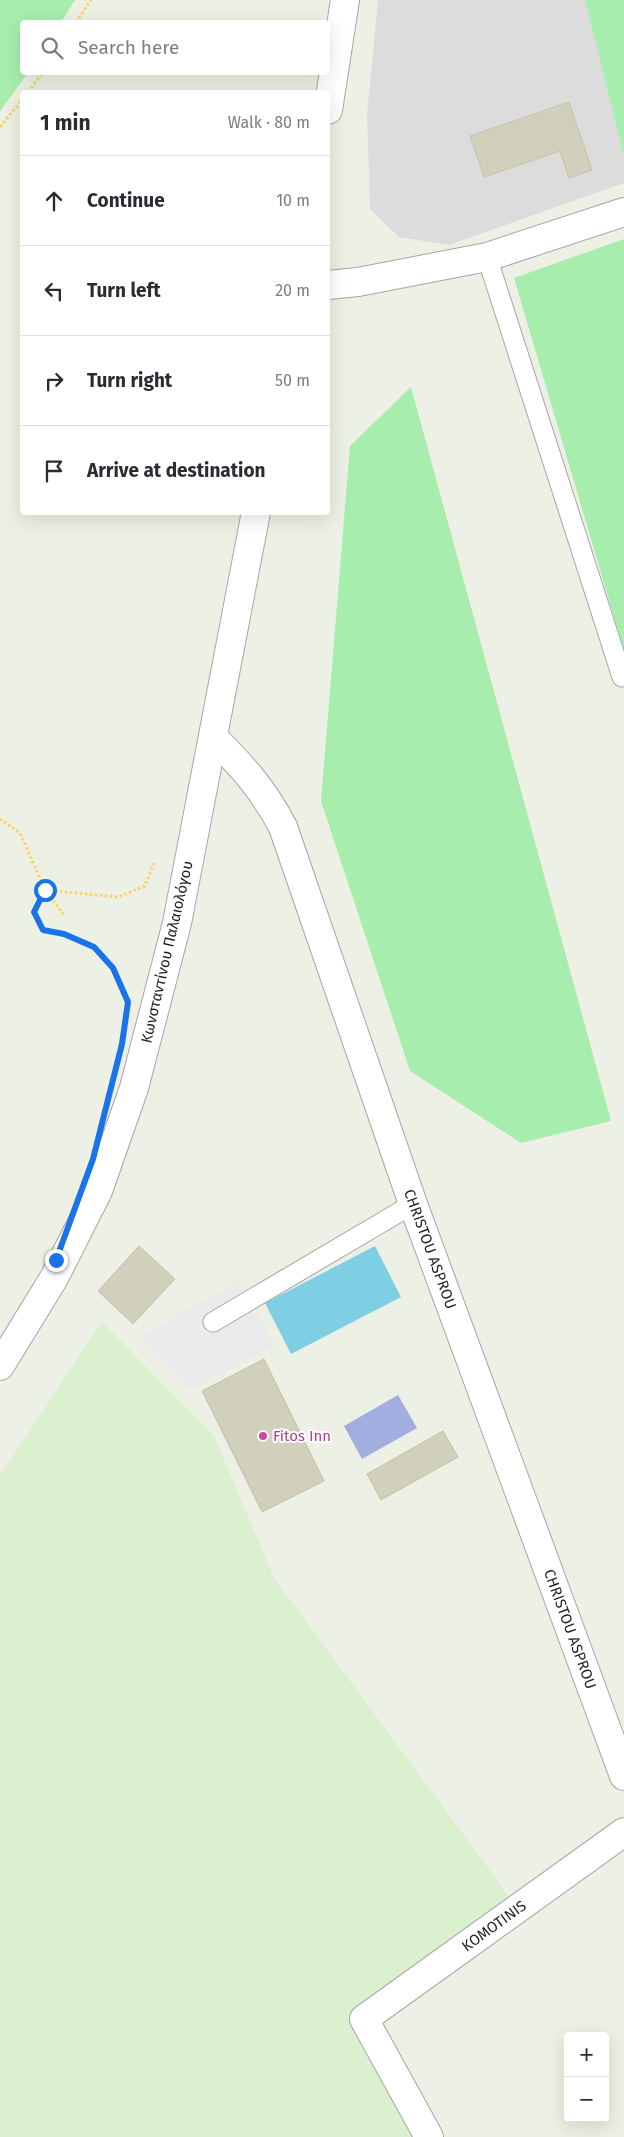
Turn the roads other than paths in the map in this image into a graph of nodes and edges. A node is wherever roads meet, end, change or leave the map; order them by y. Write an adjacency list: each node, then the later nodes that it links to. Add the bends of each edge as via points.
1 (345, 0): 2 (street)
2 (330, 97)
3 (624, 212): 4 (street)
4 (488, 257): 5 (street); 7 (lane)
5 (330, 285)
6 (255, 515): 8 (street, Κωνσταντίνου Παλαιολόγου)
7 (622, 677)
8 (213, 737): 9 (street, CHRISTOU ASPROU, via 268,798 283,827); 11 (street, Κωνσταντίνου Παλαιολόγου, via 176,923 134,1088 98,1191 54,1278)
9 (413, 1204): 10 (lane); 12 (street, CHRISTOU ASPROU)
10 (213, 1322)
11 (0, 1366)
12 (624, 1776)
13 (624, 1832): 14 (street, KOMOTINIS, via 364,2019)
14 (429, 2137)

